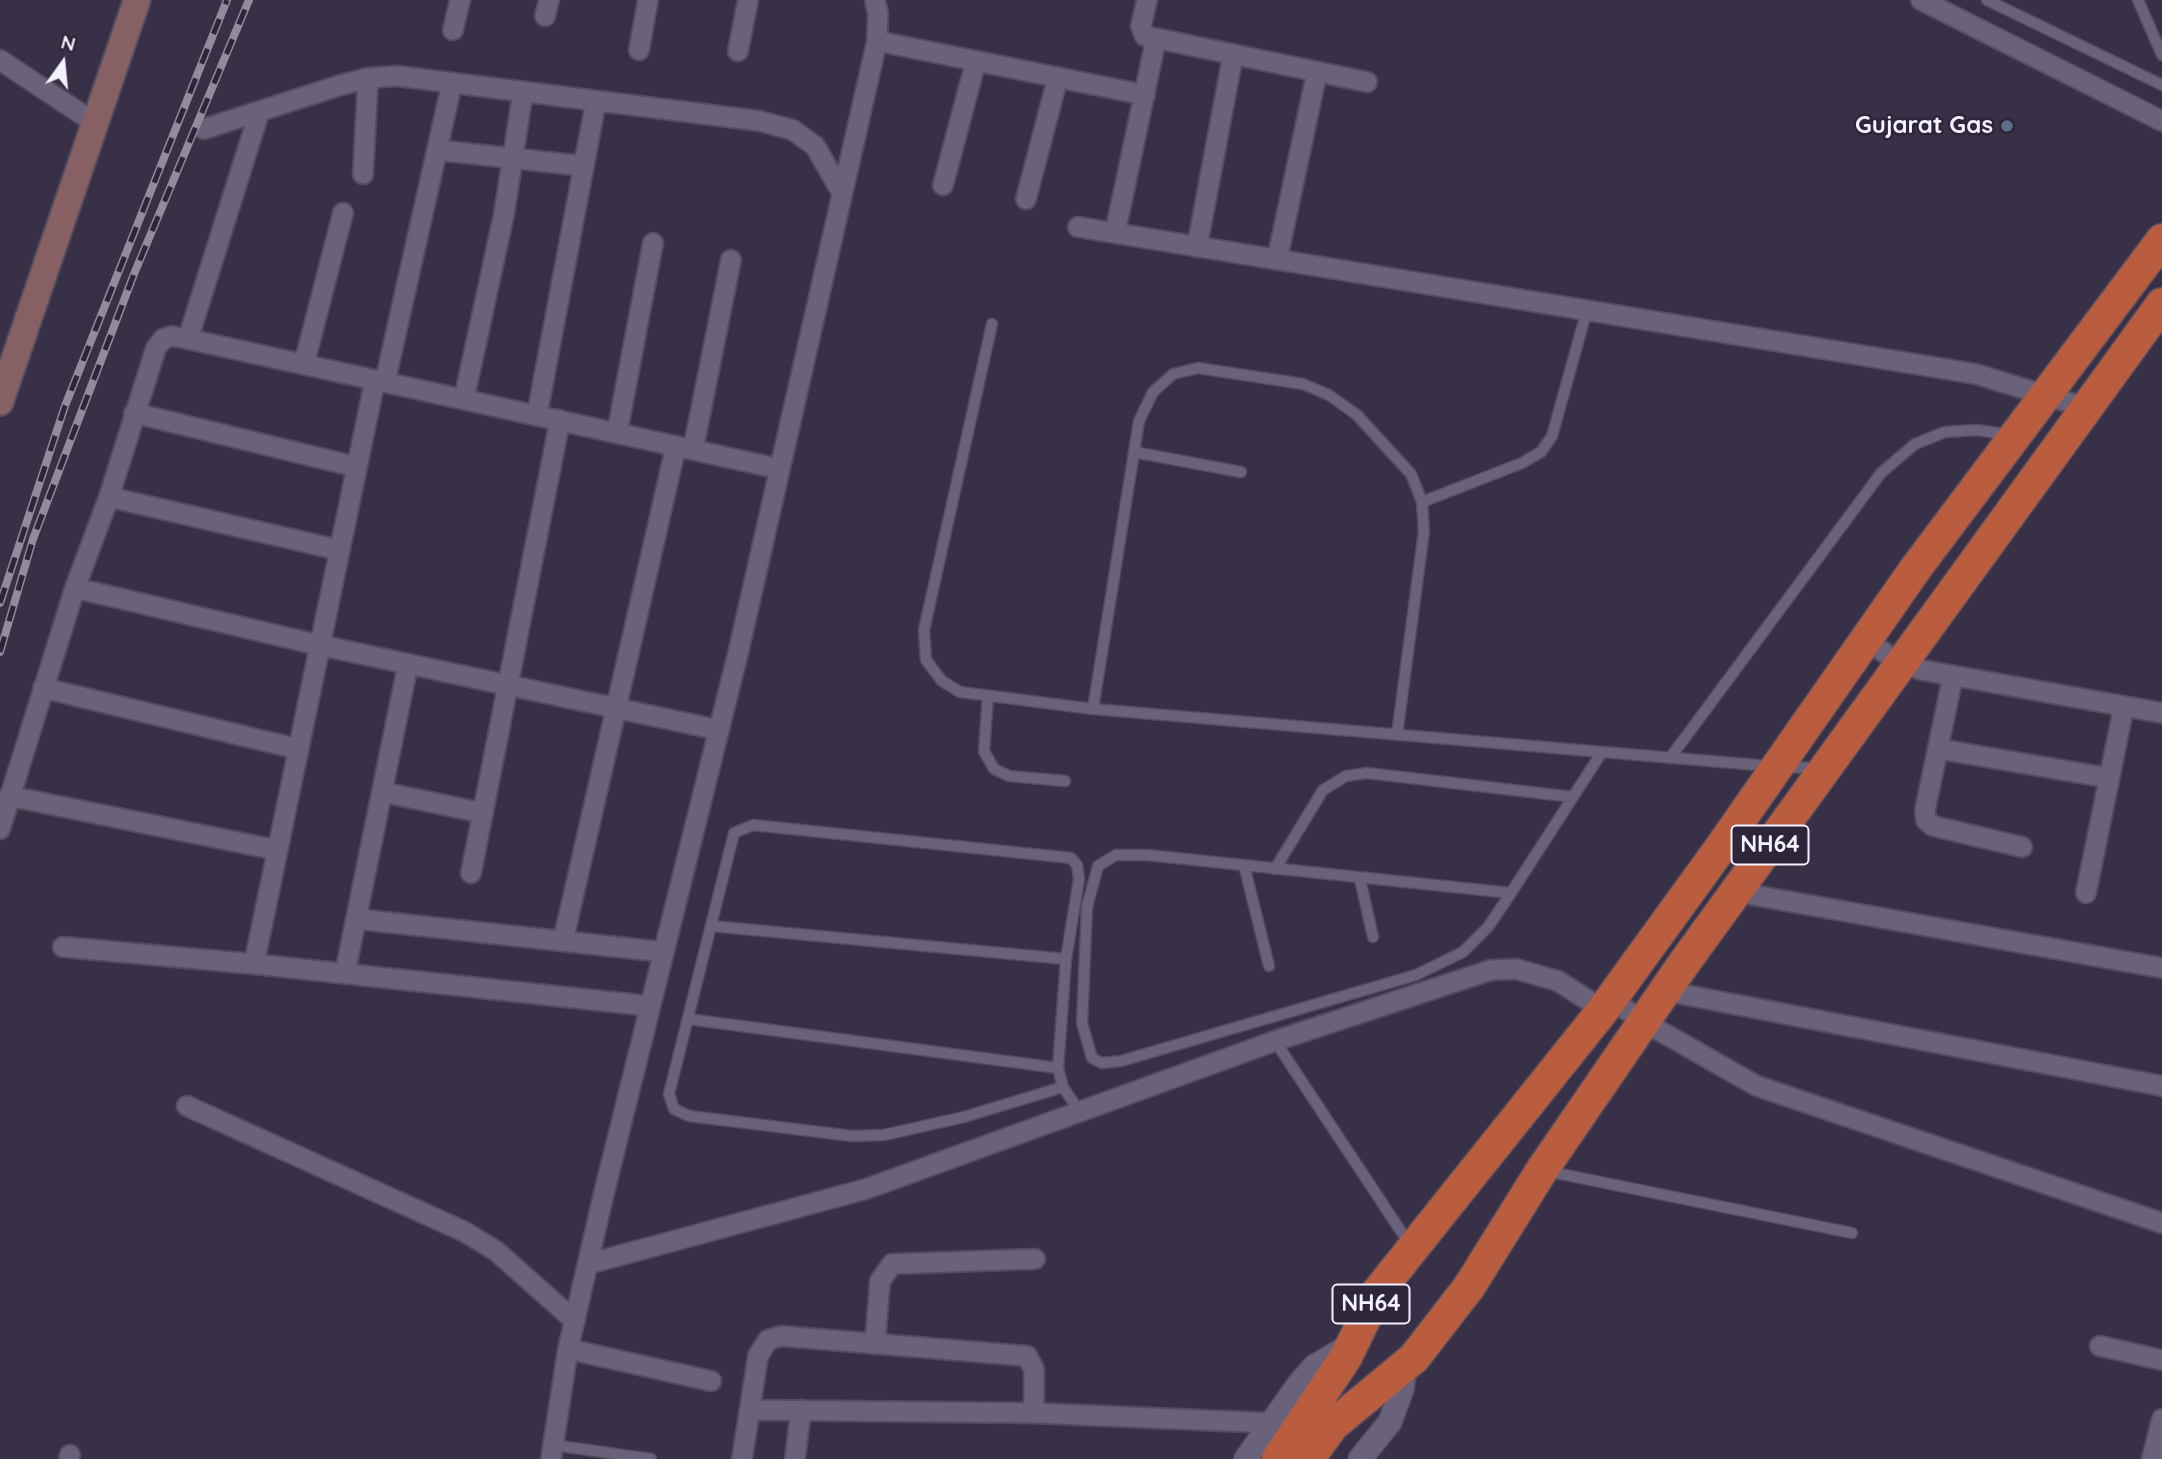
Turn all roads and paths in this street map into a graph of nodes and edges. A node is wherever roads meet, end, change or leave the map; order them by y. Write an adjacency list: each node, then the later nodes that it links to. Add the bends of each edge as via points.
1 (137, 0): 30 (main road)
2 (460, 0): 10 (street)
3 (648, 0): 13 (street)
4 (748, 0): 14 (street)
5 (875, 0): 12 (street)
6 (1147, 0): 11 (street, via 1141,26 1145,36)
7 (1921, 0): 29 (street)
8 (1987, 0): 24 (lane)
9 (2138, 0): 16 (lane)
10 (453, 30)
11 (1156, 39): 15 (street); 26 (street)
12 (877, 41): 18 (street); 37 (street)
13 (639, 50)
14 (738, 51)
15 (1233, 55): 19 (street); 44 (street)
16 (2162, 55)
17 (0, 60): 30 (street)
18 (976, 61): 20 (street); 36 (street)
19 (1317, 72): 22 (street); 46 (street)
20 (1058, 77): 26 (street); 38 (street)
21 (368, 78): 23 (street, via 397,76); 28 (street); 35 (street)
22 (1367, 82)
23 (452, 83): 25 (street); 32 (street)
24 (2162, 85)
25 (523, 92): 27 (street); 33 (street)
26 (1144, 95): 41 (street)
27 (596, 101): 34 (street); 37 (street, via 760,121 793,130 815,146)
28 (259, 113): 31 (street); 50 (street)
29 (2162, 121)
30 (95, 124): 55 (main road)
31 (204, 129)
32 (437, 150): 33 (street); 52 (street)
33 (513, 158): 34 (street); 54 (street)
34 (584, 166): 58 (street)
35 (363, 174)
36 (943, 185)
37 (842, 193): 65 (street)
38 (1026, 199)
39 (343, 213): 51 (street)
40 (1078, 227): 41 (street)
41 (1115, 233): 44 (street)
42 (2162, 240): 53 (highway, NH64)
43 (653, 243): 60 (street)
44 (1197, 247): 46 (street)
45 (731, 260): 62 (street)
46 (1277, 260): 47 (street)
47 (1587, 310): 53 (street, via 1976,374); 68 (lane, via 1552,436 1541,452 1522,464)
48 (2159, 315): 56 (highway, NH64)
49 (992, 324): 78 (lane, via 924,630 926,660 942,681 960,692)
50 (188, 339): 51 (street); 57 (street, via 172,336 156,348)
51 (304, 364): 52 (street)
52 (380, 381): 54 (street); 64 (street)
53 (2046, 394): 56 (street); 61 (highway, NH64)
54 (464, 400): 58 (street)
55 (0, 402)
56 (2087, 408): 74 (highway, NH64)
57 (134, 413): 64 (street); 67 (street)
58 (537, 415): 59 (street)
59 (559, 420): 60 (street); 76 (street)
60 (617, 433): 62 (street)
61 (2015, 436): 71 (highway, NH64); 88 (lane, via 1977,430 1945,432 1915,444 1881,473)
62 (684, 448): 65 (street); 80 (street)
63 (1134, 452): 66 (lane); 68 (lane, via 1139,421 1153,392 1173,374 1198,368 1303,384 1357,415 1411,474); 81 (lane)
64 (357, 467): 69 (street)
65 (780, 468): 83 (street)
66 (1241, 471)
67 (109, 497): 69 (street); 70 (street)
68 (1422, 502): 84 (lane, via 1424,531)
69 (339, 550): 72 (street)
70 (75, 588): 72 (street); 77 (street)
71 (1866, 640): 74 (street); 89 (highway, NH64)
72 (319, 645): 73 (street); 85 (street)
73 (408, 664): 76 (street); 93 (street)
74 (1901, 664): 75 (street); 90 (highway, NH64)
75 (1953, 676): 79 (street); 86 (street)
76 (509, 685): 80 (street); 96 (street)
77 (43, 688): 85 (street); 94 (street)
78 (988, 696): 81 (lane); 92 (lane, via 984,751 993,769 1009,776)
79 (2124, 706): 82 (street); 91 (street)
80 (617, 708): 83 (street); 110 (street)
81 (1093, 709): 84 (lane)
82 (2162, 713)
83 (719, 730): 112 (street)
84 (1398, 735): 87 (lane)
85 (298, 749): 99 (street)
86 (1939, 749): 91 (street); 98 (street, via 1926,820 1933,826)
87 (1602, 752): 88 (lane); 95 (lane)
88 (1670, 758): 89 (lane)
89 (1777, 767): 90 (lane); 119 (highway, NH64)
90 (1826, 768): 104 (highway, NH64)
91 (2109, 778): 106 (street)
92 (1065, 781)
93 (382, 792): 96 (street); 107 (street)
94 (9, 796): 97 (street); 99 (street)
95 (1573, 797): 101 (lane, via 1367,773 1346,776 1323,790); 105 (lane)
96 (483, 813): 102 (street)
97 (0, 829)
98 (2022, 847)
99 (277, 850): 114 (street)
100 (1244, 866): 101 (lane); 105 (lane, via 1116,855 1098,866 1087,907 1082,972 1082,1023 1092,1058 1102,1063 1121,1061 1416,975 1463,951 1488,927); 115 (lane)
101 (1275, 869): 103 (lane)
102 (471, 873)
103 (1360, 879): 105 (lane); 109 (lane)
104 (1736, 892): 116 (street); 118 (highway, NH64)
105 (1511, 893)
106 (2086, 893)
107 (356, 919): 110 (street); 117 (street)
108 (711, 926): 113 (lane); 113 (lane, via 731,840 741,828 753,825 1071,858 1079,879); 121 (lane)
109 (1373, 937)
110 (563, 941): 112 (street)
111 (63, 947): 114 (street)
112 (664, 952): 120 (street)
113 (1066, 959): 124 (lane)
114 (254, 964): 117 (street)
115 (1269, 966)
116 (2162, 968)
117 (345, 973): 120 (street)
118 (1665, 991): 122 (highway, NH64); 125 (street)
119 (1607, 1004): 122 (street); 123 (street, via 1558,981 1516,969 1491,970); 132 (highway, NH64)
120 (650, 1006): 134 (street)
121 (688, 1019): 124 (lane); 126 (lane, via 670,1094 674,1109 689,1116 852,1136 884,1135)
122 (1644, 1021): 129 (highway, NH64); 130 (street, via 1757,1086)
123 (1275, 1041): 128 (street); 132 (lane)
124 (1058, 1068): 126 (lane)
125 (2162, 1086)
126 (1063, 1087): 128 (lane)
127 (187, 1107): 135 (street, via 465,1232 496,1251)
128 (1079, 1111): 134 (street, via 866,1189)
129 (1542, 1170): 131 (lane); 141 (highway, NH64, via 1469,1287)
130 (2162, 1223)
131 (1852, 1233)
132 (1412, 1248): 137 (highway, NH64, via 1377,1293)
133 (1035, 1259): 136 (street, via 892,1264 880,1281)
134 (588, 1264): 135 (street)
135 (575, 1321): 139 (street)
136 (875, 1344): 143 (street, via 781,1336 768,1340 758,1356); 145 (street, via 1027,1356 1034,1368)
137 (1351, 1345): 146 (highway, NH64); 148 (street, NH64, via 1315,1366)
138 (2100, 1346): 140 (street)
139 (568, 1349): 142 (street); 149 (street)
140 (2162, 1360)
141 (1405, 1367): 146 (highway, NH64); 156 (street, via 1390,1422)
142 (711, 1381)
143 (750, 1410): 144 (street); 151 (street)
144 (800, 1410): 145 (street); 152 (street)
145 (1034, 1413): 148 (street)
146 (1324, 1415): 154 (highway, NH64); 155 (highway, NH64)
147 (2162, 1419): 157 (street)
148 (1272, 1423): 153 (street, NH64)
149 (552, 1452): 150 (lane)
150 (651, 1459)
151 (742, 1459)
152 (795, 1459)
153 (1246, 1459)
154 (1278, 1459)
155 (1308, 1459)
156 (1360, 1459)
157 (2152, 1459)

